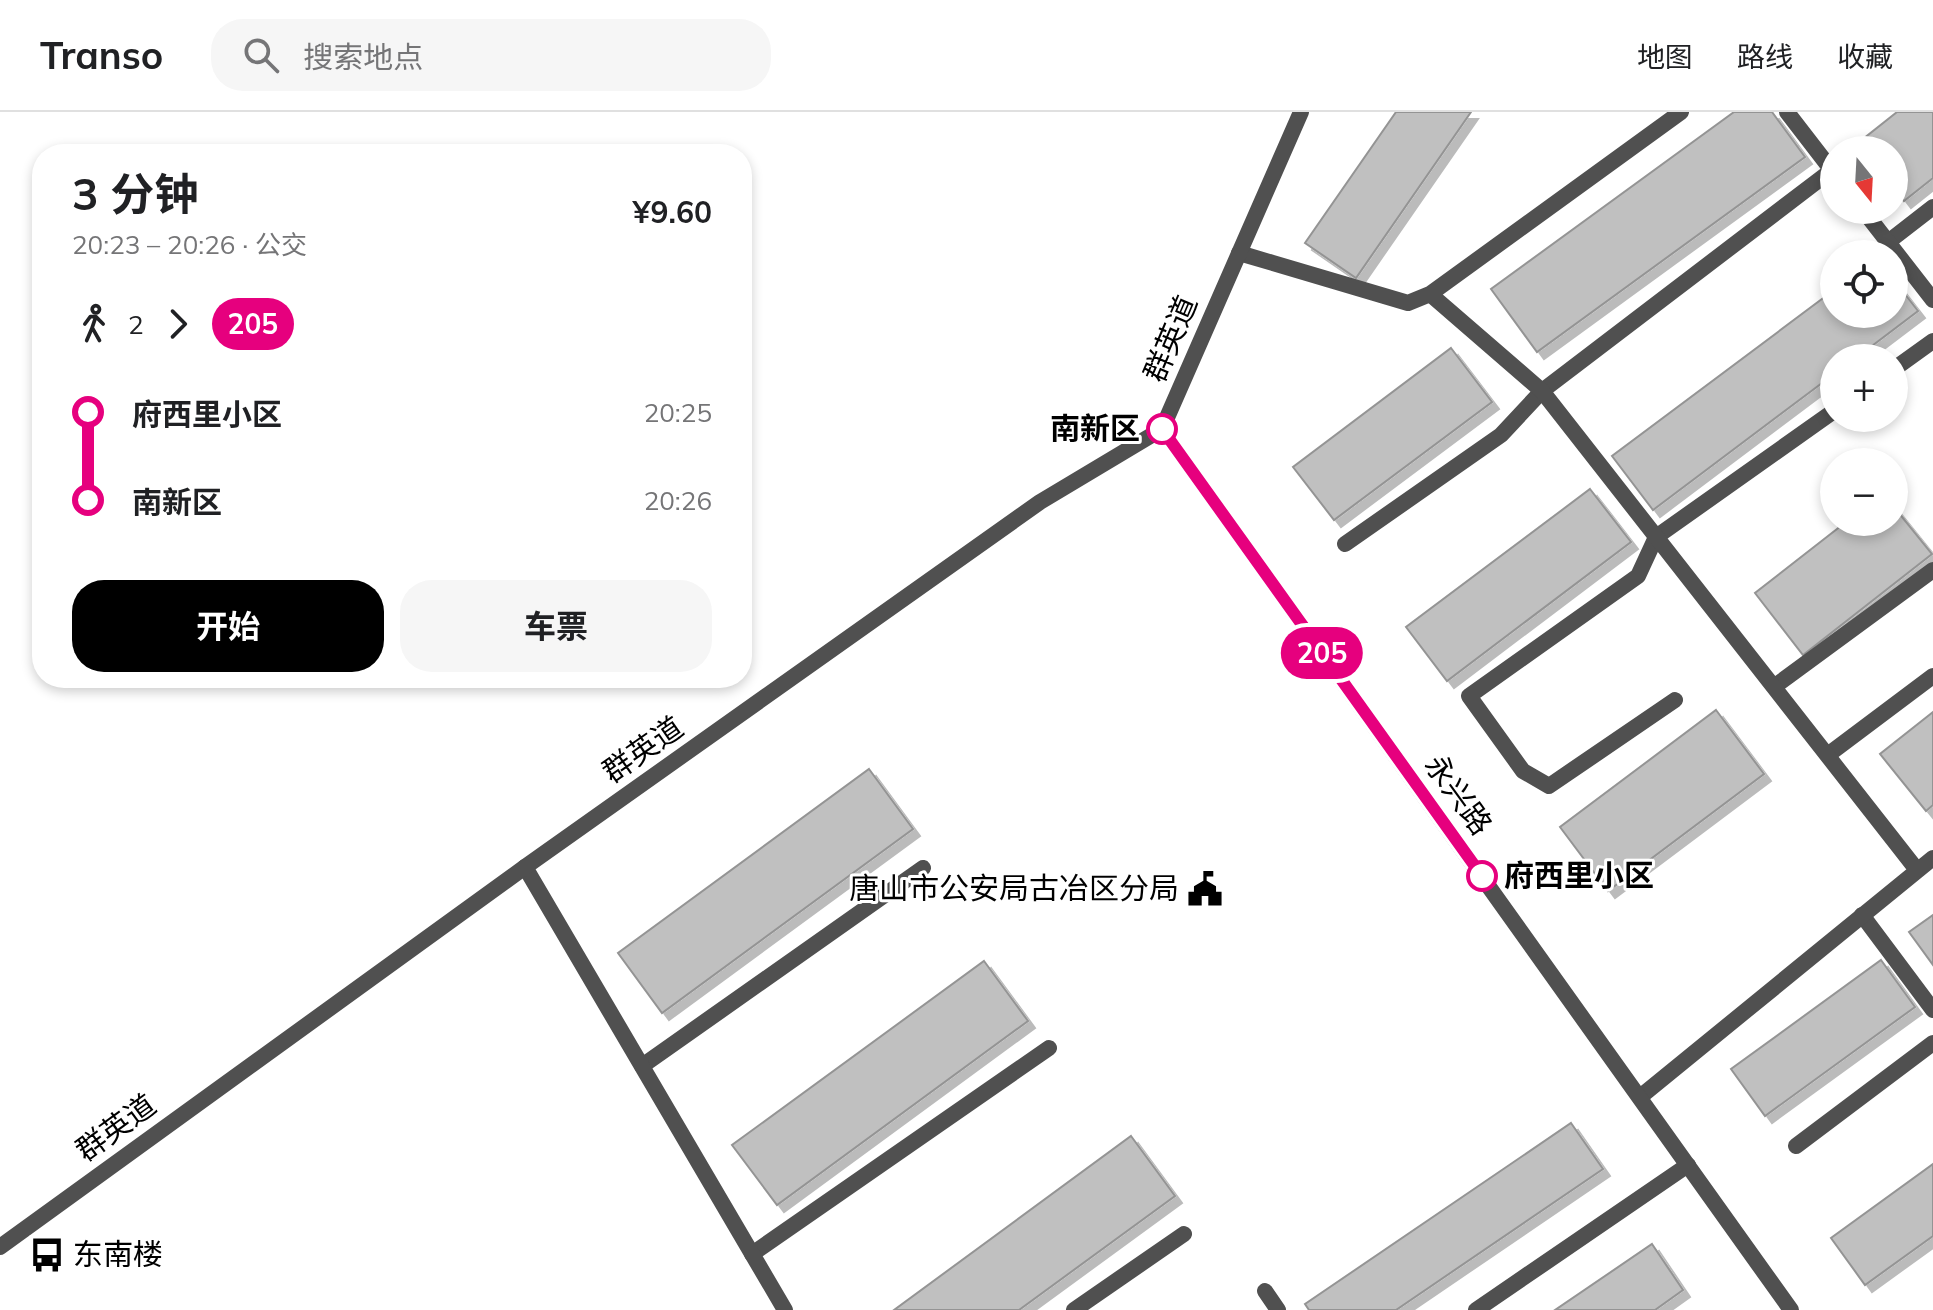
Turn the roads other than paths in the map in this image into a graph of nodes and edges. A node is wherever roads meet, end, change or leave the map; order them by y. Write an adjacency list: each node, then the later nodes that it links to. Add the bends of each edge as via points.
1 (1301, 112): 10 (street, 群英道)
2 (1681, 112): 12 (street)
3 (1787, 112): 4 (street)
4 (1820, 154)
5 (1820, 181): 16 (street)
6 (1933, 207): 9 (street)
7 (1874, 224): 8 (street)
8 (1886, 240)
9 (1891, 240)
10 (1239, 253): 12 (street, via 1408,303); 18 (street, 群英道)
11 (1908, 268): 13 (street)
12 (1430, 294): 16 (street)
13 (1933, 300)
14 (1933, 341): 15 (street)
15 (1908, 359)
16 (1542, 391): 19 (street); 20 (street, via 1501,435)
17 (1820, 421): 19 (street)
18 (1162, 429): 27 (street, 群英道, via 1040,502); 35 (street, 永兴路)
19 (1656, 537): 23 (street); 24 (street, via 1638,576 1469,696 1523,771 1549,786)
20 (1345, 544)
21 (1933, 570): 23 (street)
22 (1933, 676): 25 (street)
23 (1775, 686): 25 (street)
24 (1675, 700)
25 (1829, 754): 29 (street)
26 (1933, 858): 29 (street)
27 (525, 867): 34 (street); 39 (street, 群英道)
28 (923, 868): 34 (street)
29 (1917, 870): 30 (street)
30 (1862, 915): 31 (street); 35 (street)
31 (1933, 1010)
32 (1933, 1043): 36 (street)
33 (1049, 1048): 40 (street)
34 (642, 1066): 40 (street)
35 (1640, 1097): 37 (street, 永兴路)
36 (1796, 1146)
37 (1688, 1165): 45 (street); 46 (street, 永兴路)
38 (1184, 1234): 43 (street)
39 (0, 1247)
40 (752, 1254): 42 (street)
41 (1265, 1291): 44 (street)
42 (785, 1310)
43 (1074, 1310)
44 (1278, 1310)
45 (1476, 1310)
46 (1791, 1310)

